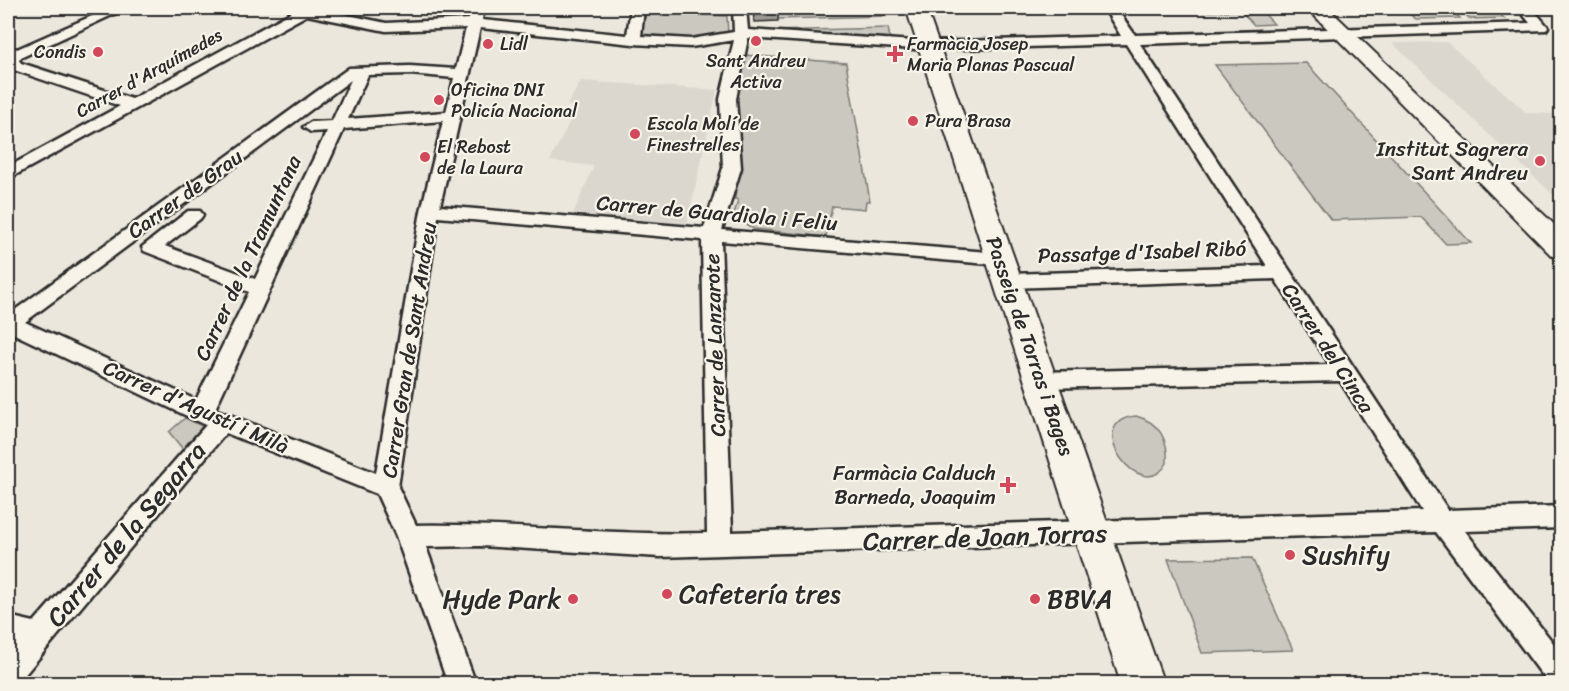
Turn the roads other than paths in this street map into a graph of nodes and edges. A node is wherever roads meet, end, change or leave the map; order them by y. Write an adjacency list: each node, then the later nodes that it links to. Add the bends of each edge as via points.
1 (120, 8): 15 (street)
2 (302, 8): 9 (street, via 386,27); 18 (street, Carrer d'Arquímedes)
3 (638, 8): 13 (street)
4 (740, 8): 11 (street, Carrer de Lanzarote)
5 (916, 8): 14 (street, Passeig de Torras i Bages)
6 (1110, 8): 12 (street, Carrer del Cinca)
7 (1317, 8): 10 (street)
8 (1525, 8): 10 (street, via 1541,27)
9 (476, 15): 13 (street); 17 (street, Carrer Gran de Sant Andreu)
10 (1343, 33): 12 (street); 26 (street)
11 (741, 34): 13 (street, via 691,43); 14 (street); 25 (street, Carrer de Lanzarote, via 728,99 732,168)
12 (1131, 39): 14 (street); 28 (street, Carrer del Cinca)
13 (633, 40)
14 (929, 45): 27 (street, Passeig de Torras i Bages)
15 (8, 56): 18 (street, via 16,66)
16 (363, 71): 17 (street, Carrer de Grau); 20 (street); 30 (street, Carrer de Grau, via 354,71)
17 (462, 74): 19 (street, Carrer Gran de Sant Andreu)
18 (133, 104): 22 (street, Carrer d'Arquímedes)
19 (452, 116): 20 (street); 23 (street, Carrer Gran de Sant Andreu)
20 (339, 124): 21 (street); 29 (street, Carrer de la Tramuntana)
21 (310, 126)
22 (8, 174)
23 (430, 211): 25 (street, Carrer de Guardiola i Feliu); 34 (street, Carrer Gran de Sant Andreu)
24 (194, 214): 29 (street, via 151,247)
25 (711, 235): 27 (street, Carrer de Guardiola i Feliu); 39 (street, Carrer de Lanzarote)
26 (1562, 249)
27 (1004, 270): 28 (street, Passatge d'Isabel Ribó); 32 (street, Passeig de Torras i Bages)
28 (1278, 272): 31 (street, Carrer del Cinca)
29 (259, 288): 33 (street, Carrer de la Tramuntana)
30 (11, 328): 33 (street, Carrer d'Agustí i Milà)
31 (1345, 373): 32 (street); 36 (street, Carrer del Cinca)
32 (1041, 380): 37 (street, Passeig de Torras i Bages)
33 (212, 417): 34 (street, Carrer d'Agustí i Milà); 41 (street, Carrer de la Segarra)
34 (386, 487): 38 (street, Carrer Gran de Sant Andreu)
35 (1562, 517): 36 (street, Carrer de Joan Torras)
36 (1442, 521): 37 (street, Carrer de Joan Torras); 43 (street, Carrer del Cinca)
37 (1093, 534): 39 (street, Carrer de Joan Torras); 45 (street, Passeig de Torras i Bages)
38 (410, 536): 39 (street, Carrer de Joan Torras); 44 (street, Carrer Gran de Sant Andreu)
39 (720, 544)
40 (8, 629): 41 (street)
41 (39, 637): 42 (street, Carrer de la Segarra)
42 (8, 673)
43 (1562, 677)
44 (462, 684)
45 (1143, 684)

